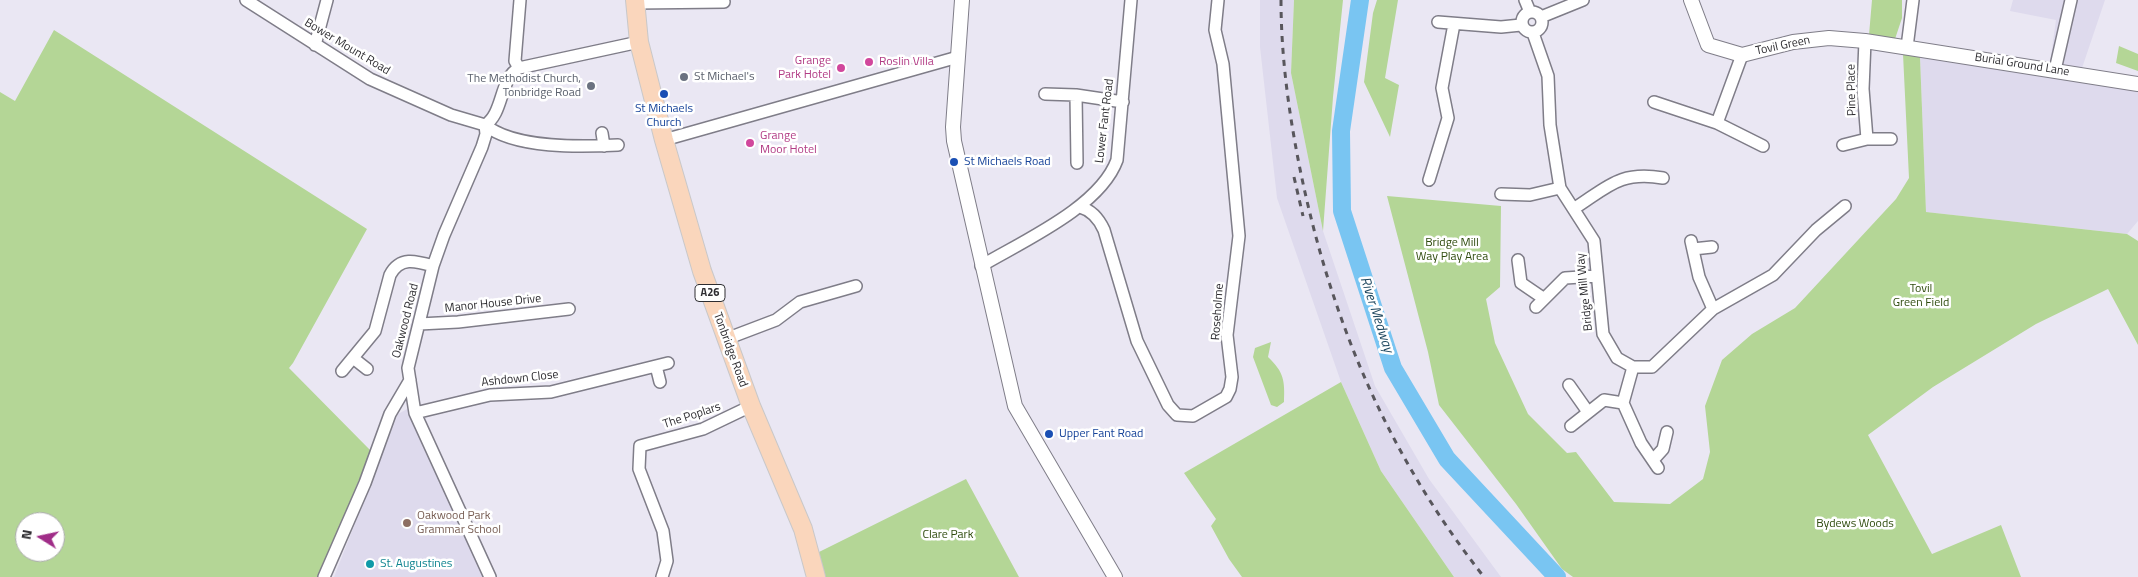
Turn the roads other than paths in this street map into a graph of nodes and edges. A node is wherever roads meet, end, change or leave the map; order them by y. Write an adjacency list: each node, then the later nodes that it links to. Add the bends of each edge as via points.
1 (246, 0): 22 (street, Bower Mount Road)
2 (327, 0): 22 (street)
3 (520, 0): 26 (street, via 516,53)
4 (962, 0): 25 (street)
5 (1132, 0): 31 (street, Lower Fant Road)
6 (1218, 0): 49 (street, Roseholme, via 1215,30 1223,64 1239,228 1227,335 1232,377 1226,397 1192,416 1177,415 1168,405 1137,341 1104,230 1096,217)
7 (1525, 0): 14 (street)
8 (1583, 0): 15 (street)
9 (1691, 0): 24 (street, Tovil Green, via 1708,45)
10 (1912, 0): 23 (street)
11 (2071, 0): 27 (street)
12 (635, 2): 13 (street); 21 (main road, Tonbridge Road / A26)
13 (724, 2)
14 (1530, 12): 15 (street); 18 (street, via 1522,18)
15 (1541, 17): 19 (street, via 1541,27)
16 (1438, 22): 17 (street)
17 (1454, 24): 18 (street); 45 (street, via 1442,88 1448,118)
18 (1522, 25): 19 (street, via 1526,31)
19 (1532, 32): 46 (street, Bridge Mill Way, via 1548,76 1550,125)
20 (1865, 41): 23 (street, Tovil Green); 24 (street, Tovil Green, via 1829,38 1793,42); 37 (street, Pine Place)
21 (638, 42): 26 (street); 38 (main road, Tonbridge Road / A26)
22 (315, 45): 34 (street, Bower Mount Road, via 370,79 452,115)
23 (1907, 47): 27 (street, Burial Ground Lane)
24 (1742, 55): 33 (street)
25 (958, 57): 38 (street); 54 (street, via 952,127)
26 (519, 68): 34 (street, via 514,71 492,121)
27 (2055, 70): 28 (street, Burial Ground Lane)
28 (2138, 84)
29 (1045, 94): 30 (street)
30 (1076, 95): 31 (street); 43 (street)
31 (1123, 102): 49 (street, Lower Fant Road, via 1114,168 1095,195)
32 (1654, 102): 33 (street)
33 (1717, 123): 42 (street)
34 (485, 125): 41 (street, Bower Mount Road, via 494,132 545,144); 53 (street, Oakwood Road, via 482,147)
35 (602, 133): 41 (street)
36 (1891, 138): 37 (street)
37 (1867, 139): 40 (street)
38 (664, 140): 60 (main road, Tonbridge Road / A26, via 702,271)
39 (618, 145): 41 (street, Bower Mount Road)
40 (1843, 145)
41 (604, 146)
42 (1763, 146)
43 (1077, 163)
44 (1663, 178): 50 (street, via 1641,174 1619,179)
45 (1429, 180)
46 (1560, 188): 47 (street, via 1530,195); 50 (street, Bridge Mill Way)
47 (1501, 194)
48 (1844, 206): 58 (street, via 1773,275)
49 (1080, 207): 54 (street, Lower Fant Road)
50 (1575, 208): 55 (street, Bridge Mill Way, via 1594,241)
51 (1712, 247): 58 (street, via 1692,245 1699,277)
52 (1518, 260): 55 (street, via 1522,283 1540,302 1566,278)
53 (433, 266): 59 (street, Oakwood Road); 61 (street, via 411,260 394,267 375,332)
54 (981, 266): 78 (street, via 1015,406)
55 (1596, 276): 62 (street, Bridge Mill Way, via 1603,334 1617,358)
56 (856, 286): 60 (street, via 800,302 776,320)
57 (569, 309): 59 (street, Manor House Drive)
58 (1714, 309): 62 (street, via 1652,367)
59 (419, 324): 65 (street, Oakwood Road, via 408,368)
60 (726, 339): 69 (main road, Tonbridge Road / A26)
61 (353, 358): 63 (street); 64 (street)
62 (1633, 367): 68 (street)
63 (367, 369)
64 (342, 371)
65 (410, 380): 71 (street, Oakwood Road); 74 (street, via 390,414)
66 (660, 382): 71 (street, Ashdown Close, via 662,365 551,392 490,395)
67 (1569, 385): 70 (street)
68 (1623, 402): 70 (street, via 1604,400); 73 (street, via 1641,443 1656,464 1664,449)
69 (750, 406): 76 (street, The Poplars, via 703,430 640,446 639,469 663,531 667,561); 77 (main road, Tonbridge Road / A26, via 803,529)
70 (1588, 412): 72 (street)
71 (415, 413): 75 (street, Oakwood Road)
72 (1571, 426)
73 (1666, 432)
74 (324, 577)
75 (490, 577)
76 (662, 577)
77 (816, 577)
78 (1115, 577)

